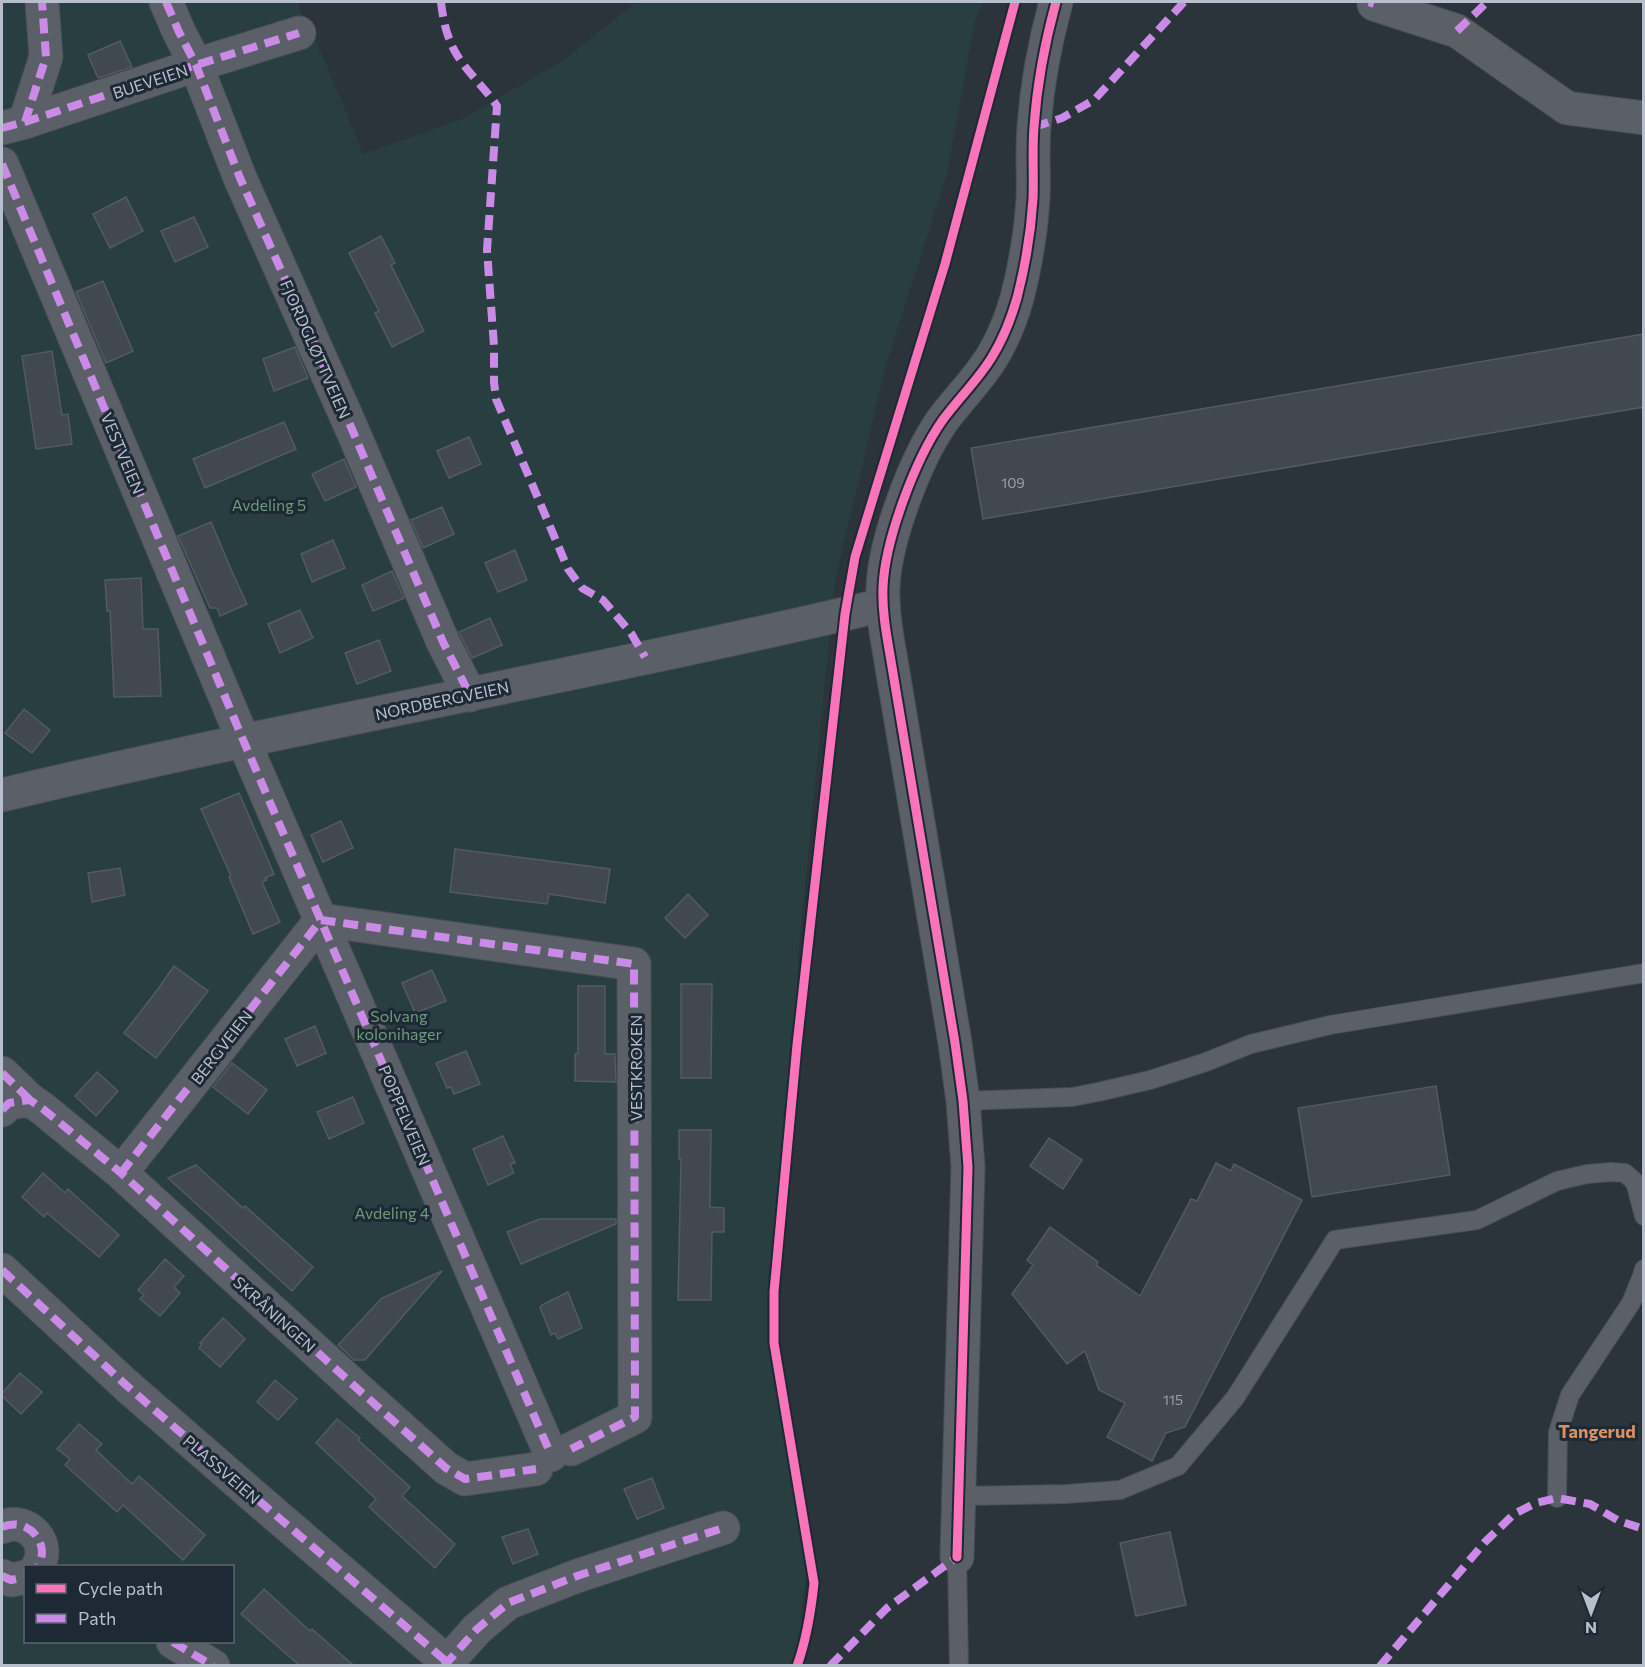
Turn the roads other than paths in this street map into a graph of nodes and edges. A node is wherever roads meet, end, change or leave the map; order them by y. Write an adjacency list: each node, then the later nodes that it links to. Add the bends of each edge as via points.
1 (42, 2): 8 (street, via 46,57)
2 (166, 2): 6 (street, FJORDGLØTTVEIEN)
3 (1056, 2): 10 (street, via 1044,50 1034,127 1033,203 1017,298 992,357 941,423 923,454 891,539)
4 (1374, 4): 7 (street, via 1457,31 1566,108)
5 (299, 33): 6 (street, BUEVEIEN)
6 (196, 65): 8 (street, BUEVEIEN); 11 (street, FJORDGLØTTVEIEN, via 240,178 443,642)
7 (1644, 118)
8 (13, 125)
9 (2, 164): 12 (street, VESTVEIEN)
10 (883, 605): 11 (street, NORDBERGVEIEN); 17 (street)
11 (470, 695): 12 (street, NORDBERGVEIEN)
12 (244, 742): 13 (street, NORDBERGVEIEN); 14 (street, POPPELVEIEN)
13 (2, 795)
14 (321, 920): 19 (street, BERGVEIEN); 23 (street, POPPELVEIEN); 23 (street, VESTKROKEN, via 634,963 635,1417)
15 (1644, 973): 17 (lane, via 1302,1031 1251,1044 1150,1080 1098,1092)
16 (2, 1073): 18 (street, SKRÅNINGEN)
17 (963, 1101): 24 (street, via 968,1167)
18 (16, 1105): 19 (street, SKRÅNINGEN, via 43,1109)
19 (122, 1173): 23 (street, SKRÅNINGEN, via 446,1468 465,1479)
20 (1644, 1216): 24 (lane, via 1635,1182 1625,1173 1611,1172 1557,1181 1477,1220 1335,1240 1235,1398 1178,1467 1120,1490)
21 (1644, 1269): 25 (lane, via 1631,1303 1570,1395 1558,1432)
22 (2, 1270): 33 (street, PLASSVEIEN, via 256,1500)
23 (553, 1458)
24 (960, 1496): 28 (street)
25 (1557, 1498)
26 (2, 1527): 29 (street, via 21,1525 36,1534 42,1550)
27 (723, 1528): 33 (street, via 508,1603 477,1629)
28 (957, 1557): 35 (lane)
29 (38, 1565)
30 (2, 1576): 31 (street, via 11,1580)
31 (24, 1576)
32 (176, 1643): 34 (street)
33 (446, 1664)
34 (213, 1665)
35 (959, 1665)

